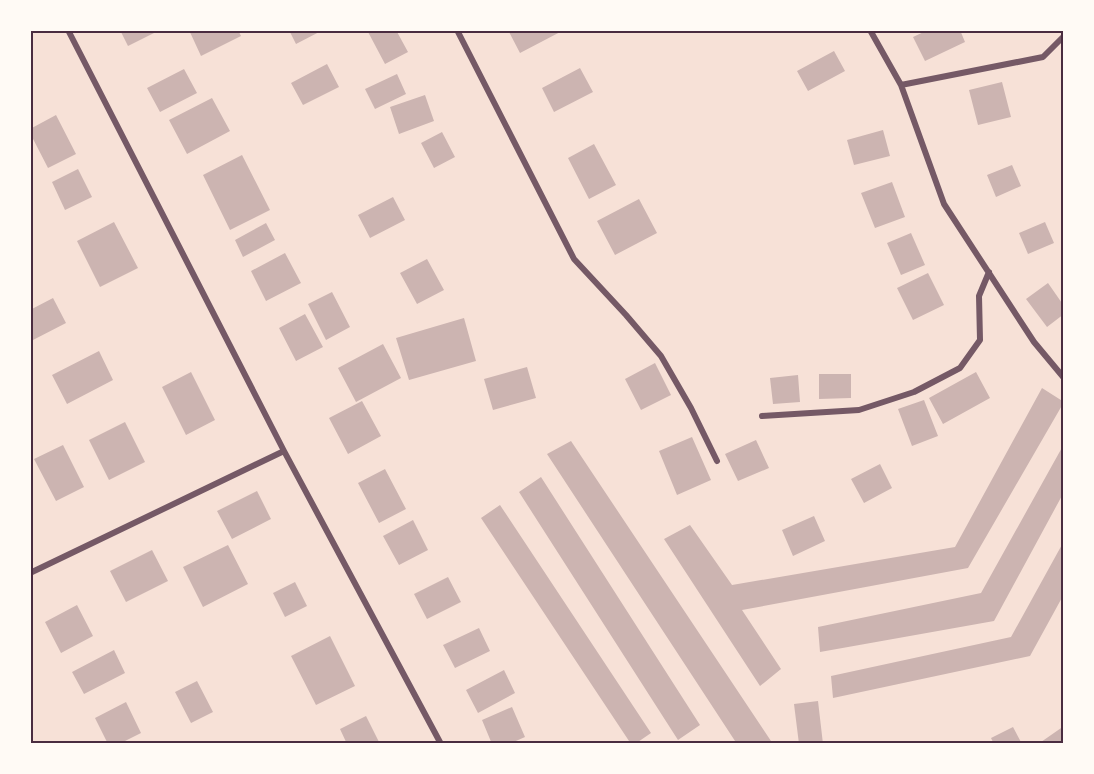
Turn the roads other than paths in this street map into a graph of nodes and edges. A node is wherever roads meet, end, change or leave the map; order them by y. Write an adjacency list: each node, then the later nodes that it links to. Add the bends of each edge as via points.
1 (68, 30): 9 (street)
2 (457, 30): 10 (street, via 574,260 661,356)
3 (870, 30): 5 (street)
4 (1064, 36): 5 (street, via 1043,57)
5 (901, 85): 6 (street, via 944,204)
6 (989, 272): 7 (street, via 1034,342); 8 (street, via 979,296 980,340 960,368 914,392 859,410)
7 (1064, 378)
8 (762, 416)
9 (284, 451): 11 (street); 12 (street)
10 (717, 461)
11 (30, 573)
12 (441, 744)

